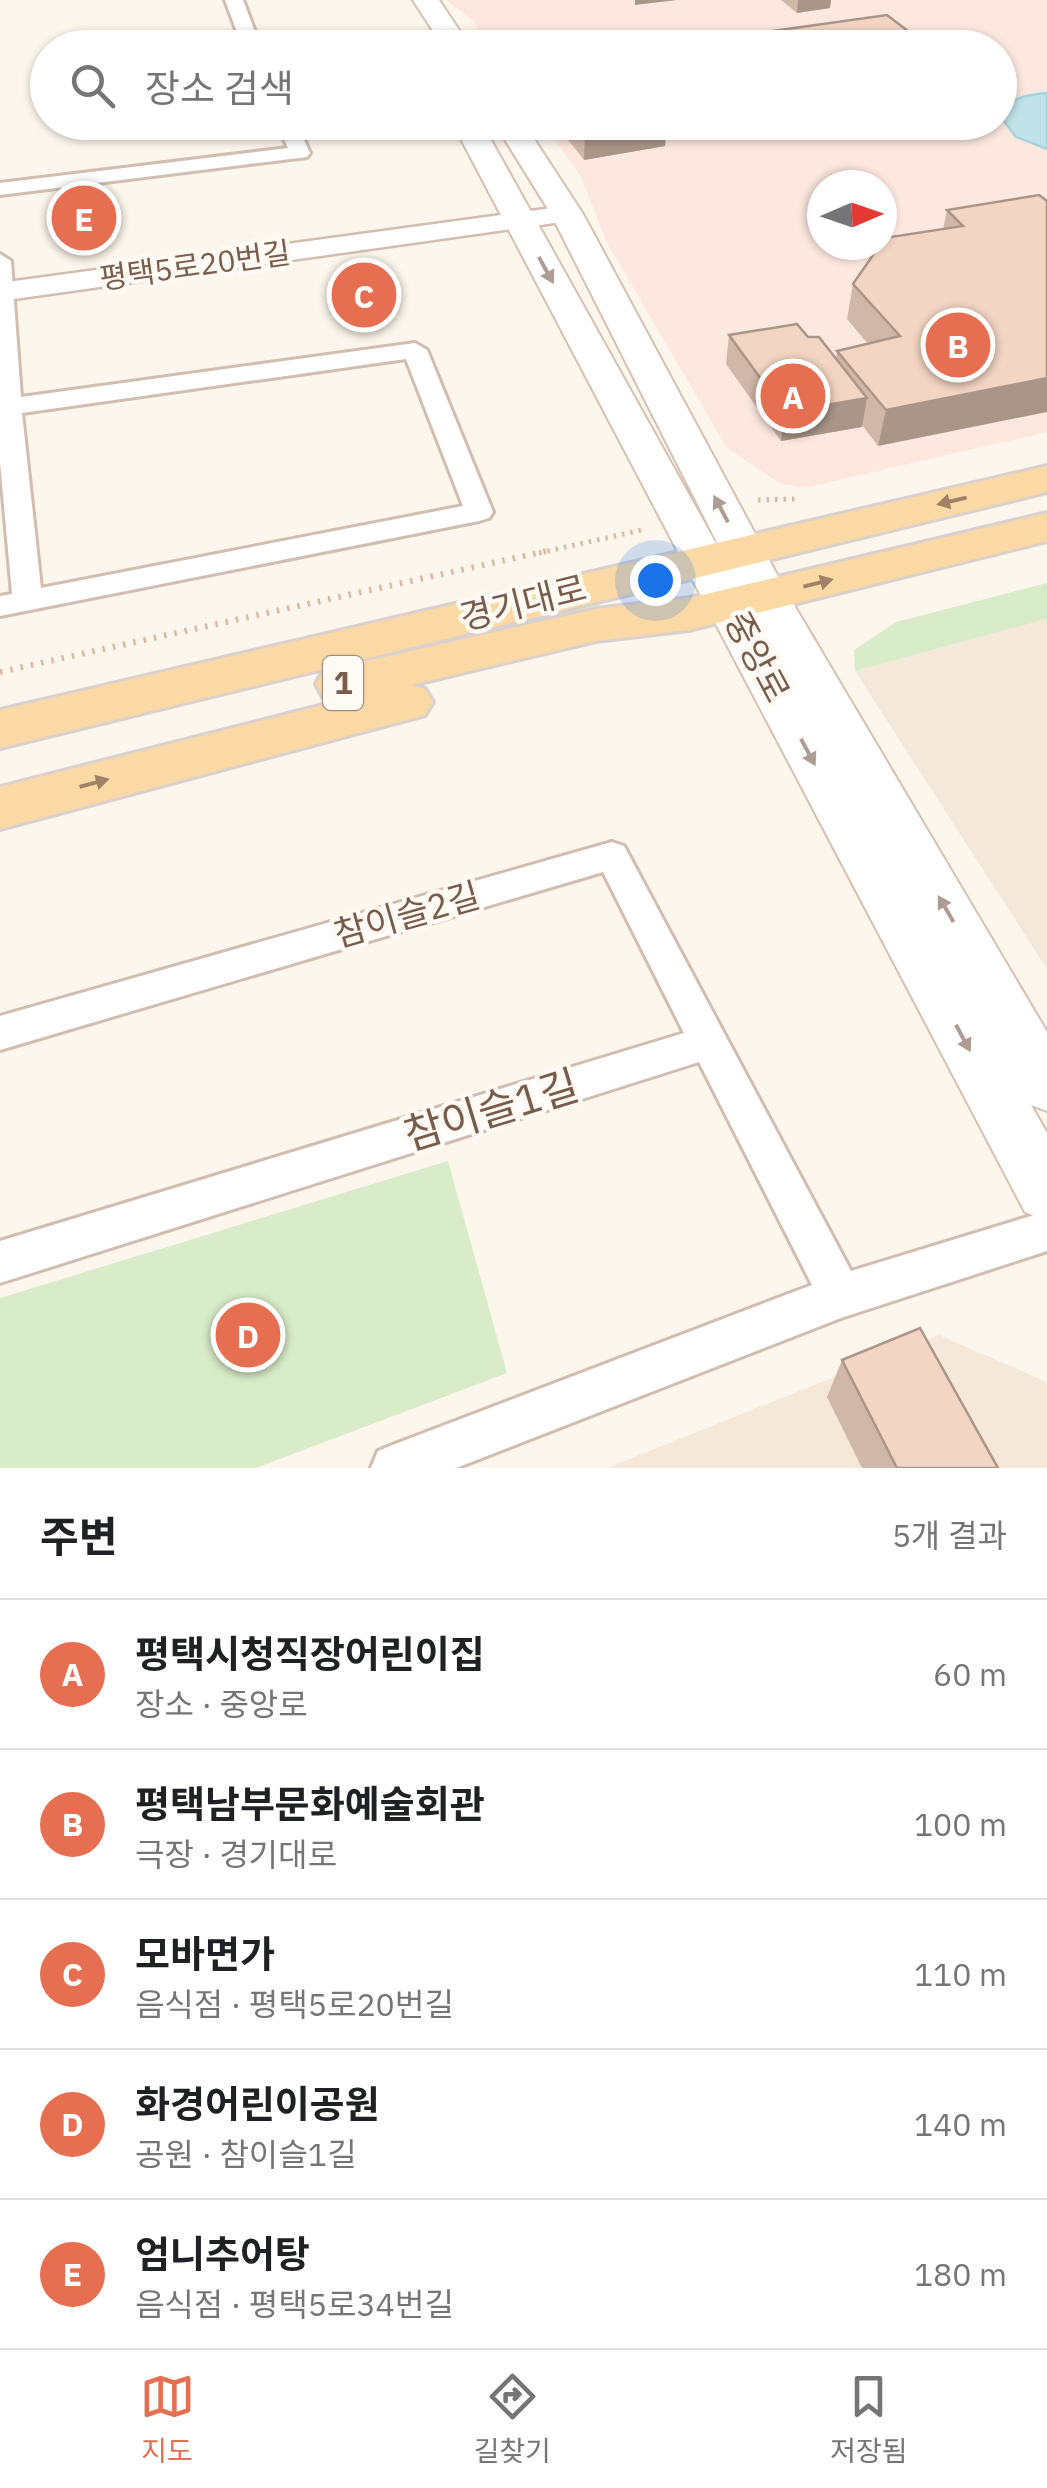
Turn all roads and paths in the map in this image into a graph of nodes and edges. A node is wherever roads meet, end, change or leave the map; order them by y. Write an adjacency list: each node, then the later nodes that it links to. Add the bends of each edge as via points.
1 (234, 0): 4 (street)
2 (400, 0): 5 (main road)
3 (426, 0): 6 (main road)
4 (245, 30)
5 (416, 30)
6 (446, 30)
7 (294, 140): 10 (street, via 300,153)
8 (476, 140): 12 (main road, 중앙로)
9 (520, 140): 11 (main road, 중앙로)
10 (0, 189)
11 (567, 214): 12 (street, 평택5로20번길); 18 (main road, 중앙로)
12 (518, 220): 14 (street, 평택5로20번길); 19 (main road, 중앙로, one-way to 19)
13 (0, 261): 14 (street)
14 (2, 292): 15 (street)
15 (4, 407): 22 (street); 22 (street, via 415,350 479,512)
16 (1047, 479): 21 (main road, 경기대로 / 1, one-way to 21)
17 (812, 499): 18 (path)
18 (718, 502): 21 (main road, 중앙로, one-way to 18)
19 (680, 516): 21 (main road, 중앙로); 24 (path, via 631,535)
20 (1047, 526): 23 (main road, 경기대로 / 1, one-way to 20)
21 (701, 560): 23 (main road, 중앙로); 25 (main road, via 554,573); 26 (main road, 경기대로 / 1)
22 (13, 603)
23 (728, 605): 27 (main road, 경기대로 / 1, via 596,626); 28 (main road, one-way to 23, via 593,654); 31 (main road, 중앙로, one-way to 23); 32 (main road, 중앙로, one-way to 32)
24 (0, 672)
25 (0, 700)
26 (0, 729)
27 (0, 767)
28 (0, 808)
29 (0, 1033): 30 (street, 참이슬2길, via 612,856)
30 (710, 1042): 34 (street, 참이슬1길); 35 (street)
31 (1047, 1085)
32 (1047, 1192)
33 (1047, 1230): 35 (street)
34 (0, 1262)
35 (841, 1296): 36 (street)
36 (395, 1468)

